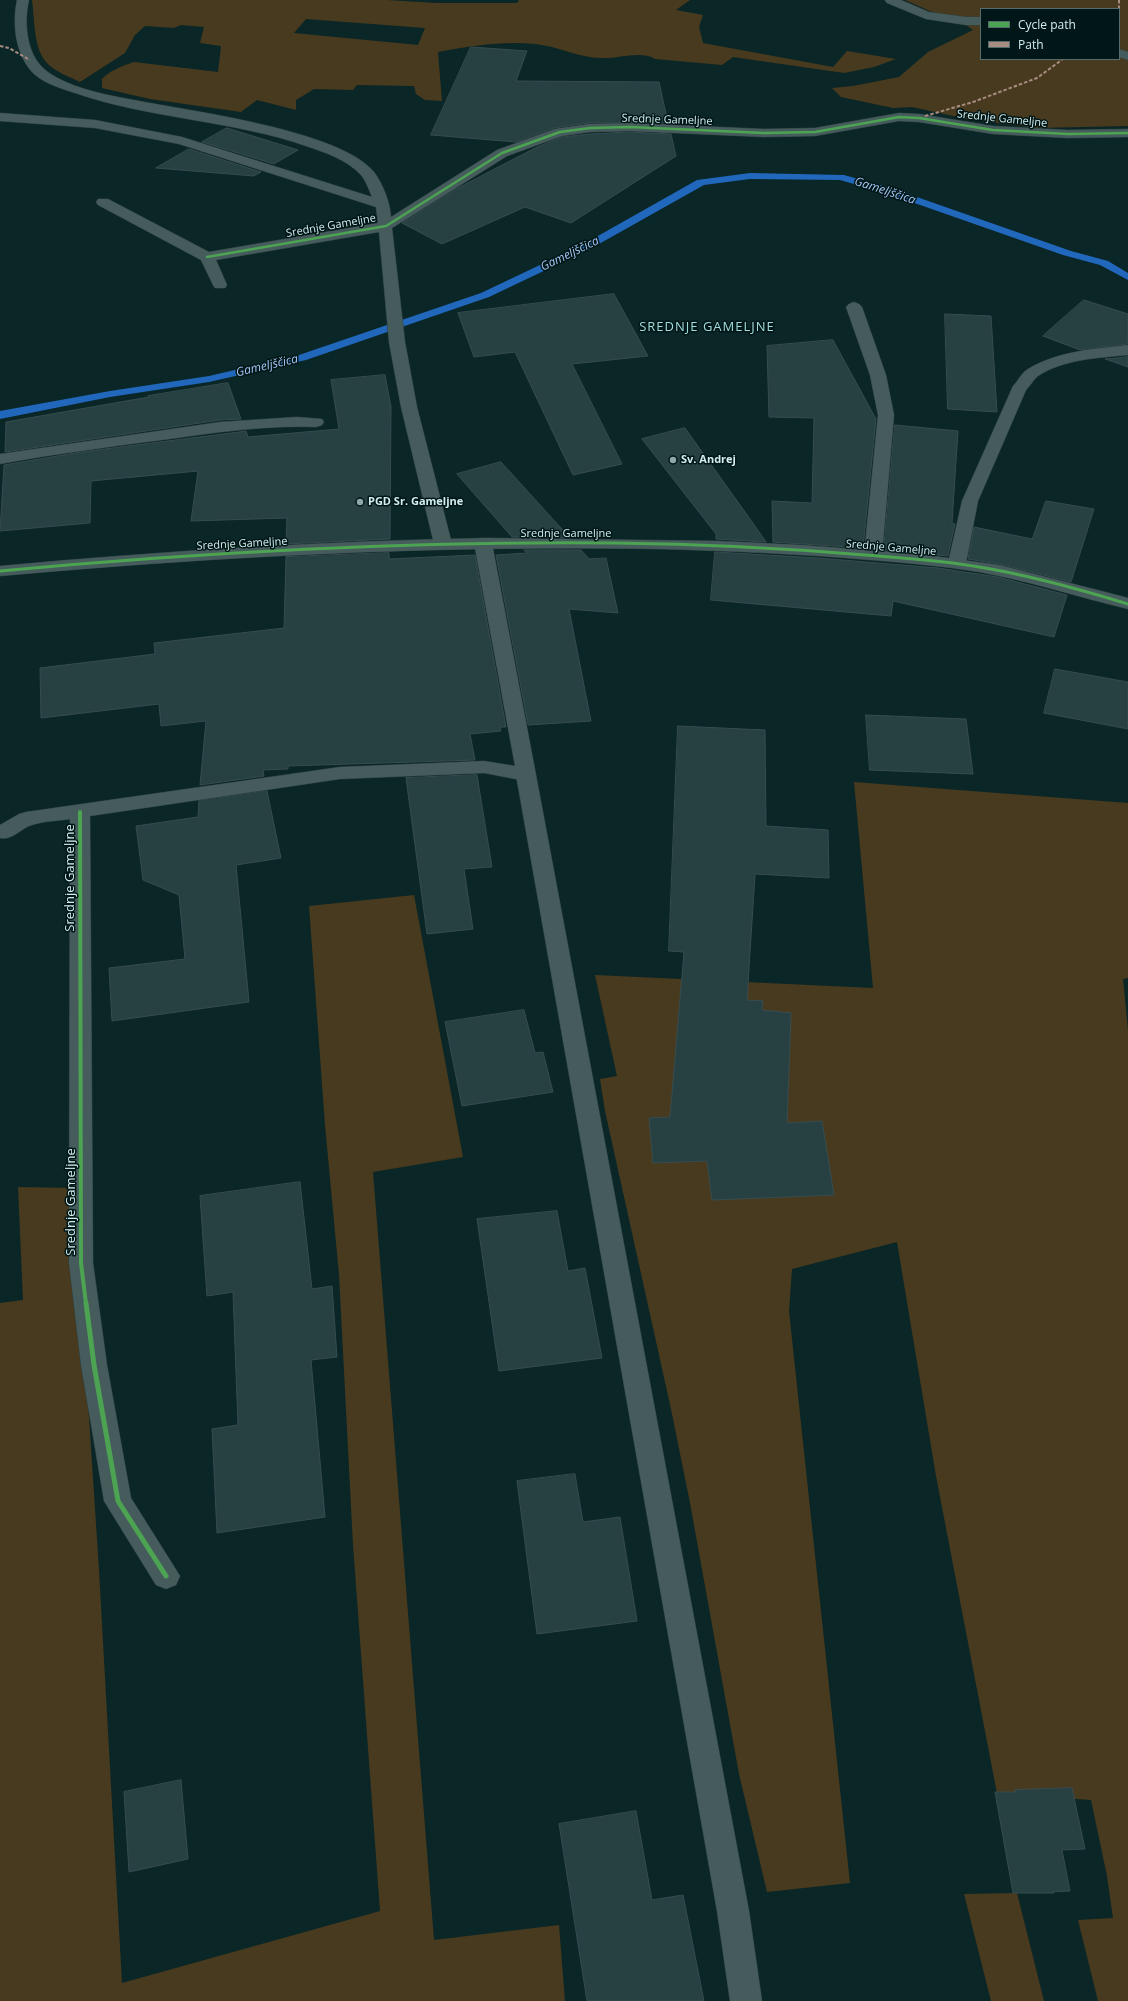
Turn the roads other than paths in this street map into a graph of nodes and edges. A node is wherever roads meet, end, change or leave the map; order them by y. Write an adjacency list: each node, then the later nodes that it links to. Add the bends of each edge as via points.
1 (23, 0): 7 (street, Srednje Gameljne, via 20,14 22,38 30,60 39,71 57,84 104,98 279,132 342,154 368,174)
2 (891, 0): 3 (street, via 926,14)
3 (980, 21)
4 (0, 117): 7 (street, Srednje Gameljne, via 95,124 182,141)
5 (1128, 133): 8 (street, Srednje Gameljne, via 1068,134 993,130 899,117 815,132 590,128 560,132 502,153)
6 (103, 202): 9 (street)
7 (383, 205): 8 (street, Srednje Gameljne)
8 (386, 226): 9 (street, Srednje Gameljne); 16 (street, Srednje Gameljne, via 397,342 409,407)
9 (207, 257): 10 (street)
10 (220, 285)
11 (854, 307): 17 (street, Srednje Gameljne, via 878,375 886,415)
12 (1128, 350): 18 (street, via 1077,356 1053,364 1032,373 1019,389 970,501)
13 (316, 422): 14 (street, via 286,420 241,424)
14 (0, 459)
15 (482, 543): 16 (street, Srednje Gameljne); 17 (street, Srednje Gameljne, via 644,543 788,548); 21 (street)
16 (443, 544): 19 (street, Srednje Gameljne, via 111,560)
17 (873, 555): 18 (street, Srednje Gameljne)
18 (957, 563): 20 (street, Srednje Gameljne, via 1076,589)
19 (0, 570)
20 (1128, 604)
21 (526, 775): 22 (street, Srednje Gameljne, via 484,767 340,773); 25 (street, via 729,1887)
22 (80, 812): 23 (street, Srednje Gameljne, via 26,819); 24 (street, Srednje Gameljne, via 81,1263 94,1365 118,1501)
23 (4, 832)
24 (166, 1576)
25 (746, 2001)

